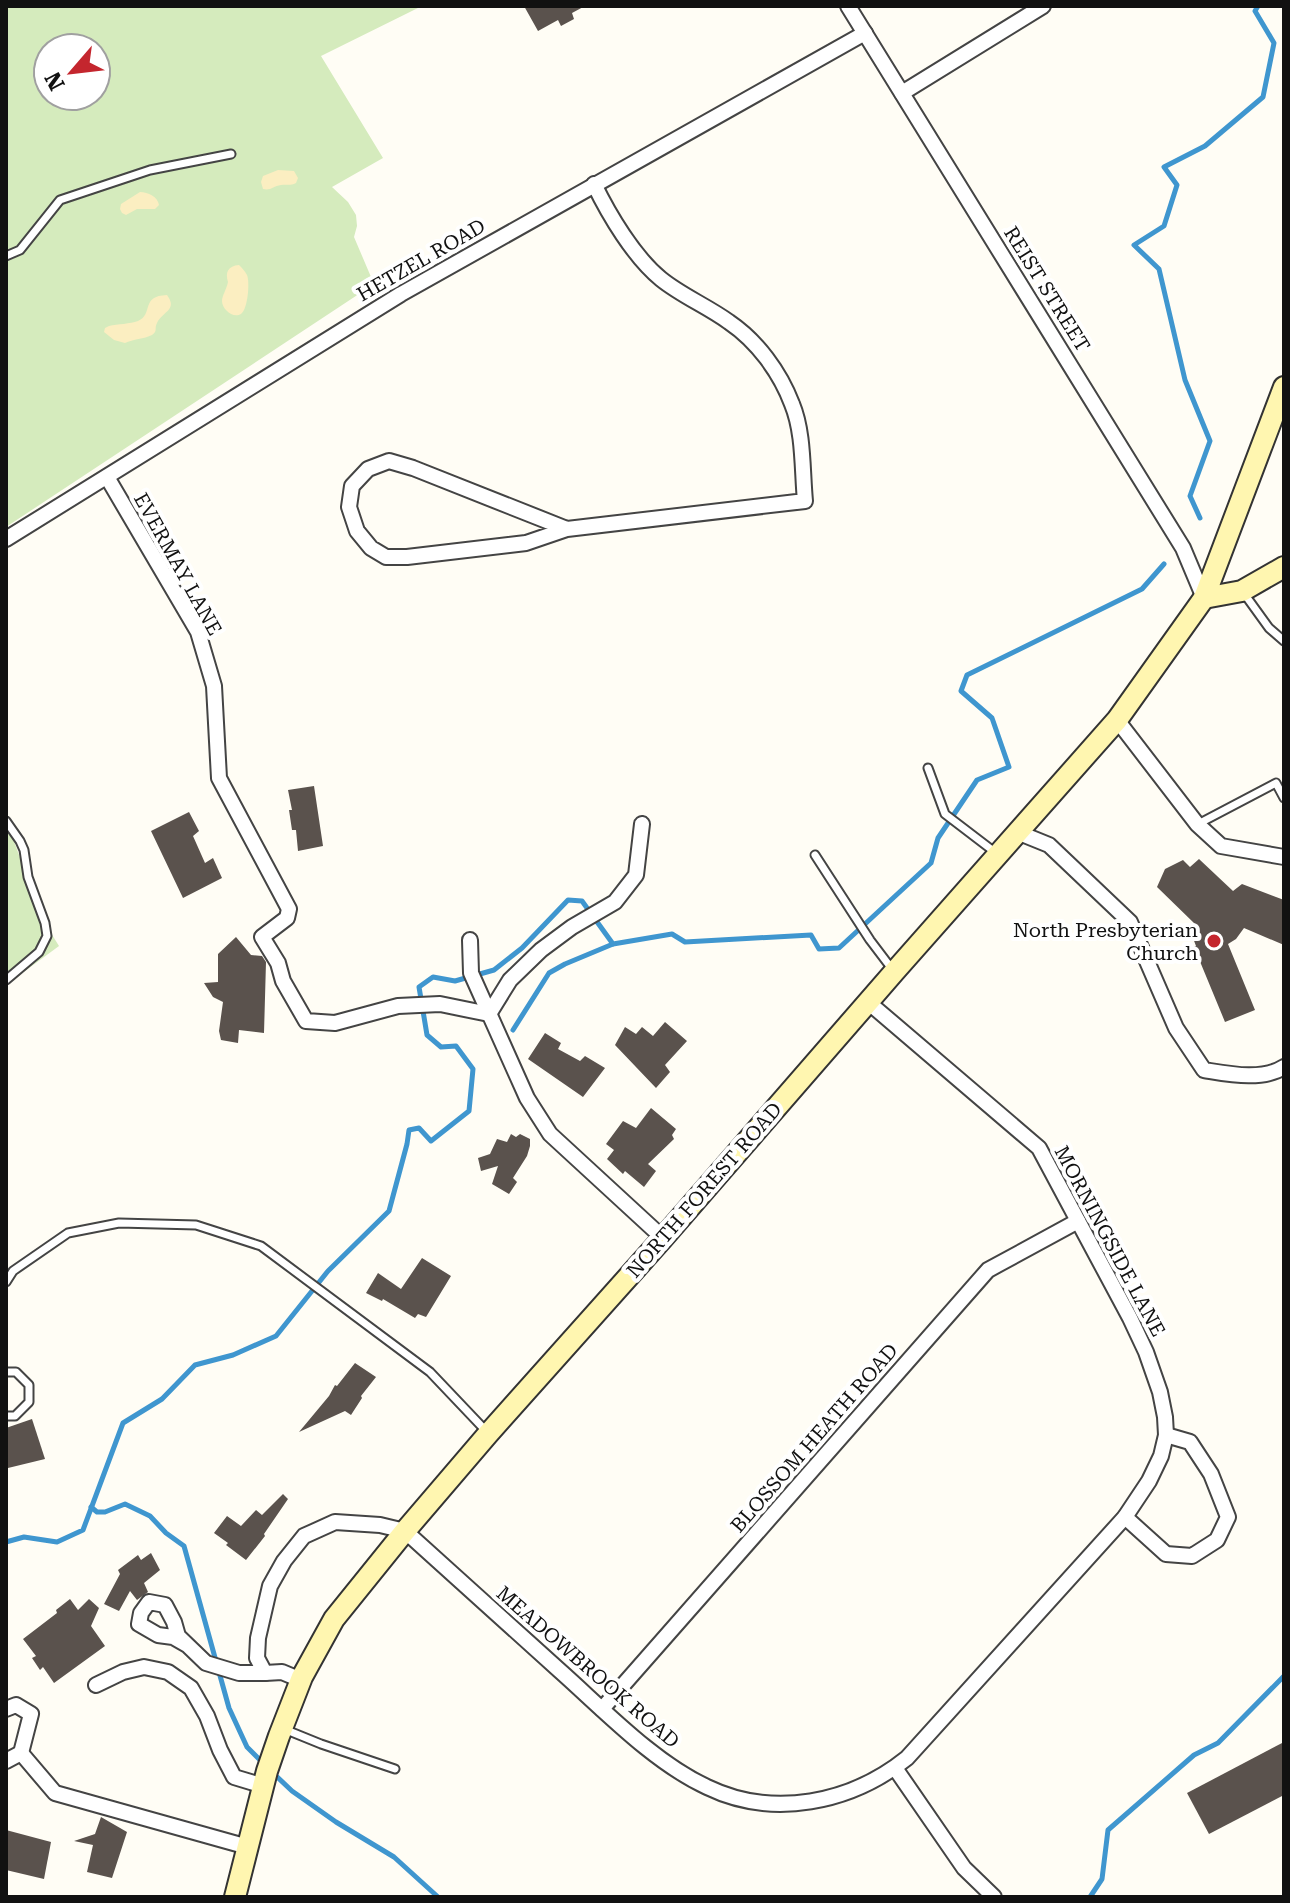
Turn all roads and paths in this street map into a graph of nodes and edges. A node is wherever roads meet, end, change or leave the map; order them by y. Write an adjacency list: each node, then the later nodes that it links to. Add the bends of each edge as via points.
1 (848, 6): 3 (street, REIST STREET)
2 (1043, 6): 4 (street)
3 (865, 33): 4 (street, REIST STREET); 6 (street, HETZEL ROAD)
4 (902, 93): 14 (street, REIST STREET, via 1183,548)
5 (231, 154): 7 (lane, via 150,170 60,200 20,250)
6 (594, 184): 9 (street, HETZEL ROAD, via 401,294); 10 (street, via 646,264 677,291 730,322 771,363 794,407 805,501)
7 (6, 256)
8 (1284, 387): 14 (main road, NORTH FOREST ROAD)
9 (107, 477): 11 (street, HETZEL ROAD); 30 (street, EVERMAY LANE, via 198,632 214,686 219,778 289,909 287,918 262,937 306,1021 335,1023 426,1004)
10 (567, 529): 10 (street, via 389,461 368,469 352,486 349,507 357,531 386,557 526,543)
11 (6, 539)
12 (1284, 567): 13 (main road)
13 (1242, 591): 14 (main road); 15 (lane)
14 (1204, 598): 16 (main road, NORTH FOREST ROAD)
15 (1284, 641)
16 (1117, 720): 21 (street); 22 (main road, NORTH FOREST ROAD)
17 (928, 768): 23 (lane, via 945,814)
18 (1284, 798): 21 (lane, via 1276,783)
19 (6, 821): 28 (lane, via 24,850 47,936 39,952)
20 (642, 824): 30 (street, via 636,875 615,902 541,950 510,980)
21 (1197, 824): 25 (street, via 1221,846)
22 (1017, 832): 23 (main road, NORTH FOREST ROAD); 31 (street, via 1049,845 1130,922 1176,1028 1204,1070 1241,1076)
23 (997, 854): 27 (main road, NORTH FOREST ROAD)
24 (815, 855): 27 (lane)
25 (1284, 857)
26 (470, 940): 30 (street, via 471,973)
27 (895, 971): 29 (main road, NORTH FOREST ROAD)
28 (6, 980)
29 (868, 1002): 32 (street, MORNINGSIDE LANE, via 1039,1148); 33 (main road, NORTH FOREST ROAD)
30 (489, 1014): 33 (street, via 527,1098 550,1134)
31 (1284, 1067)
32 (1078, 1221): 38 (street, MORNINGSIDE LANE, via 1146,1352 1160,1392); 46 (street, BLOSSOM HEATH ROAD, via 988,1270)
33 (663, 1238): 37 (main road, NORTH FOREST ROAD)
34 (6, 1282): 37 (lane, via 13,1271 68,1233 119,1223 196,1225 261,1246 430,1372)
35 (6, 1372): 36 (lane, via 16,1372 29,1385 29,1402 15,1416)
36 (6, 1416)
37 (488, 1434): 40 (main road, NORTH FOREST ROAD)
38 (1166, 1435): 39 (street, MORNINGSIDE LANE, via 1149,1481); 39 (street, via 1190,1442 1211,1474 1228,1517 1217,1540 1192,1556 1166,1554)
39 (1125, 1517): 50 (street, MEADOWBROOK ROAD)
40 (405, 1531): 42 (street, via 335,1522 304,1536 270,1586 258,1638 257,1658); 43 (main road, NORTH FOREST ROAD, via 334,1619); 46 (street, MEADOWBROOK ROAD)
41 (187, 1645): 42 (street, via 206,1663 239,1673)
42 (265, 1673): 43 (street, via 282,1672)
43 (301, 1680): 47 (main road, NORTH FOREST ROAD)
44 (96, 1685): 52 (street, via 144,1667 168,1672 191,1688 234,1777)
45 (6, 1709): 48 (street, via 16,1705 31,1714)
46 (602, 1709): 50 (street, MEADOWBROOK ROAD, via 707,1788 747,1800 823,1800)
47 (282, 1728): 51 (lane); 52 (main road, NORTH FOREST ROAD)
48 (21, 1753): 49 (street); 53 (street, via 55,1793)
49 (6, 1761)
50 (895, 1768): 55 (street, via 964,1868)
51 (395, 1769)
52 (264, 1786): 53 (main road, NORTH FOREST ROAD)
53 (248, 1847): 54 (main road, NORTH FOREST ROAD)
54 (235, 1897)
55 (994, 1897)

